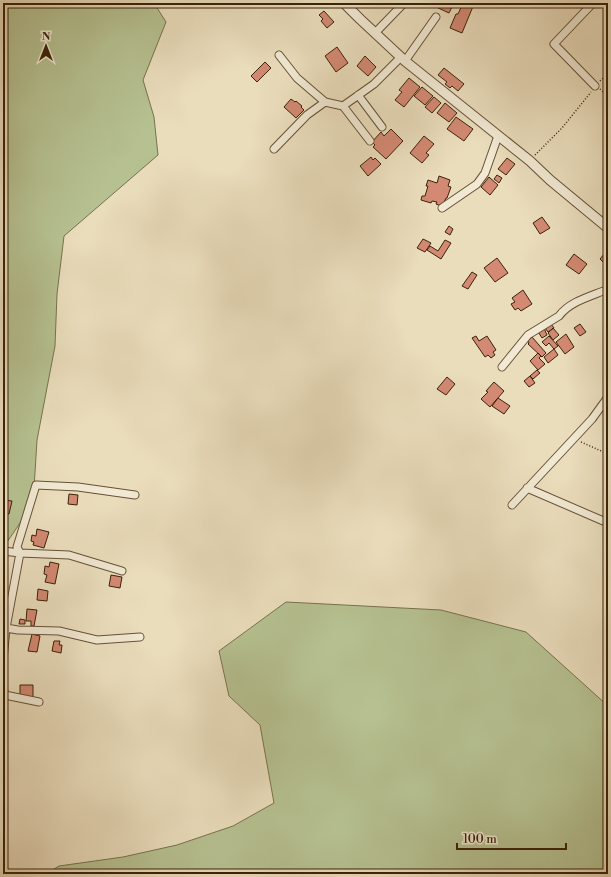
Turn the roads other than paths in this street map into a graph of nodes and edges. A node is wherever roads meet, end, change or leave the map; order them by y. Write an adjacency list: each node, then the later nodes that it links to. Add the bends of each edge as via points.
1 (344, 3): 5 (street)
2 (404, 3): 5 (street)
3 (593, 3): 8 (street, via 554,44)
4 (436, 17): 7 (street)
5 (375, 33): 7 (street)
6 (279, 56): 10 (street, via 297,78)
7 (403, 59): 9 (street); 13 (street)
8 (595, 86)
9 (358, 95): 11 (street); 12 (street)
10 (325, 102): 11 (street); 15 (street, via 307,115)
11 (343, 106): 14 (street)
12 (382, 127)
13 (498, 136): 16 (street, via 485,173 477,184); 17 (street, via 530,160)
14 (370, 140)
15 (274, 149)
16 (442, 208)
17 (608, 228)
18 (608, 289): 19 (street, via 573,304 528,335)
19 (502, 367)
20 (608, 397): 21 (street, via 592,419)
21 (527, 488): 23 (street); 24 (street)
22 (135, 495): 26 (street, via 78,487 36,485 17,547)
23 (512, 505)
24 (608, 522)
25 (3, 551): 26 (street)
26 (20, 553): 27 (street, via 69,555); 28 (street)
27 (122, 571)
28 (6, 628): 29 (street, via 59,632 97,640); 30 (street)
29 (140, 637)
30 (3, 660)
31 (3, 689): 32 (street, via 5,695)
32 (38, 702)

